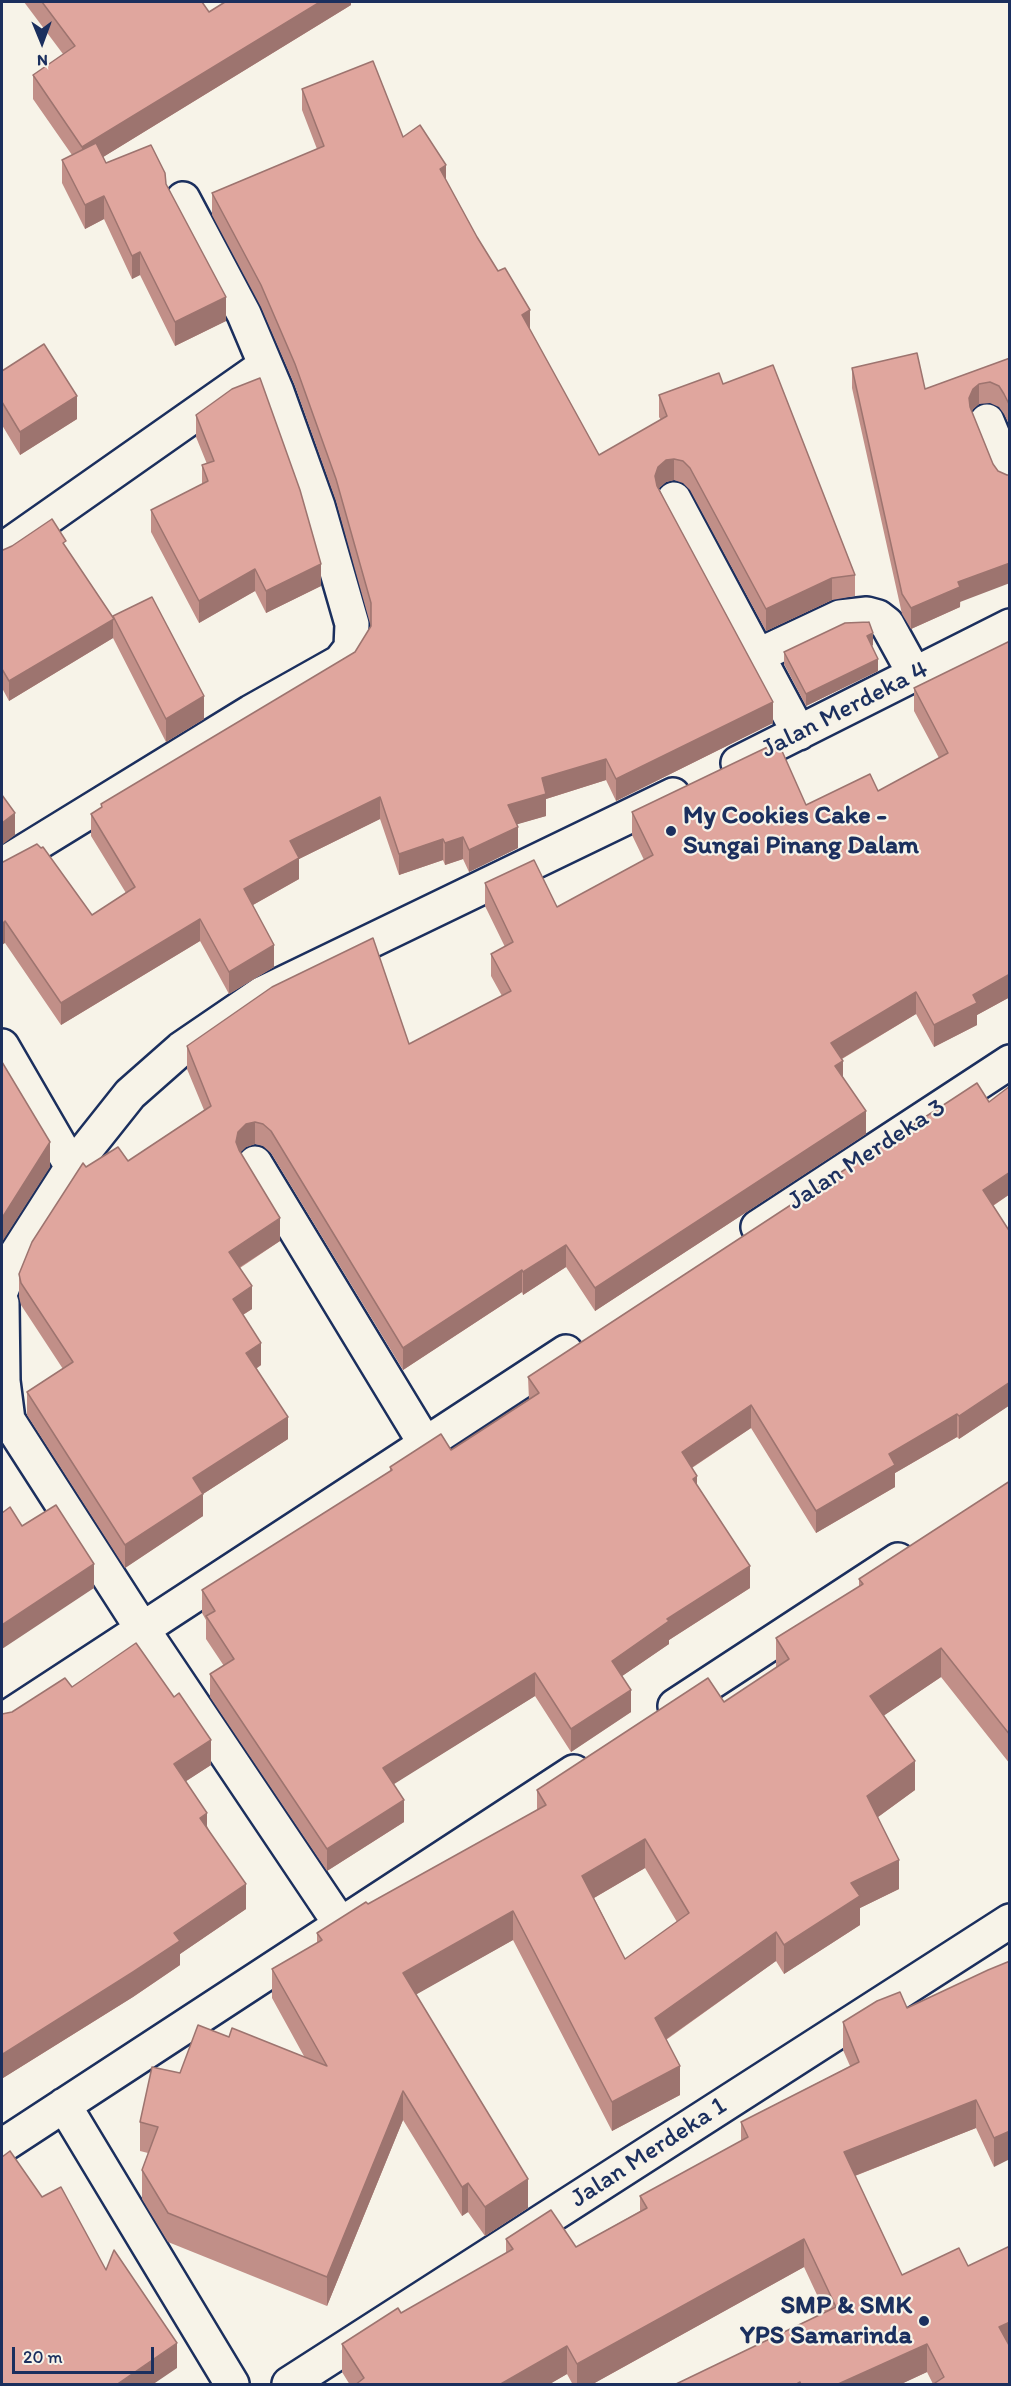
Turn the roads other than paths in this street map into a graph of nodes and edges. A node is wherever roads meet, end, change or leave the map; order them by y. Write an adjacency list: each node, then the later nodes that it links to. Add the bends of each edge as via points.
1 (183, 199): 2 (street, via 244,314)
2 (264, 366): 6 (street); 11 (street, via 318,506 352,624 351,648 340,662)
3 (987, 421): 4 (street)
4 (1010, 477)
5 (674, 500): 8 (street)
6 (2, 550)
7 (1010, 626): 9 (street, Jalan Merdeka 4)
8 (758, 656): 9 (street, via 840,616 867,614 887,624); 10 (street)
9 (915, 675): 10 (street, Jalan Merdeka 4)
10 (799, 733): 15 (street, Jalan Merdeka 4, via 263,993 181,1049 130,1094)
11 (2, 865)
12 (2, 1046): 15 (street)
13 (1010, 1062): 16 (street, Jalan Merdeka 3)
14 (255, 1163): 21 (street)
15 (72, 1167): 17 (street, Jalan Merdeka 4, via 15,1256)
16 (732, 1244)
17 (2, 1289)
18 (2, 1304): 20 (street)
19 (594, 1334): 21 (street)
20 (5, 1422): 23 (street)
21 (426, 1445): 23 (street)
22 (920, 1546): 25 (street)
23 (144, 1630): 24 (street); 28 (street)
24 (2, 1721)
25 (650, 1722)
26 (600, 1755): 28 (street)
27 (1010, 1921): 32 (street, Jalan Merdeka 1)
28 (341, 1924): 29 (street)
29 (64, 2105): 30 (street); 31 (street)
30 (2, 2146)
31 (232, 2385)
32 (289, 2385)

